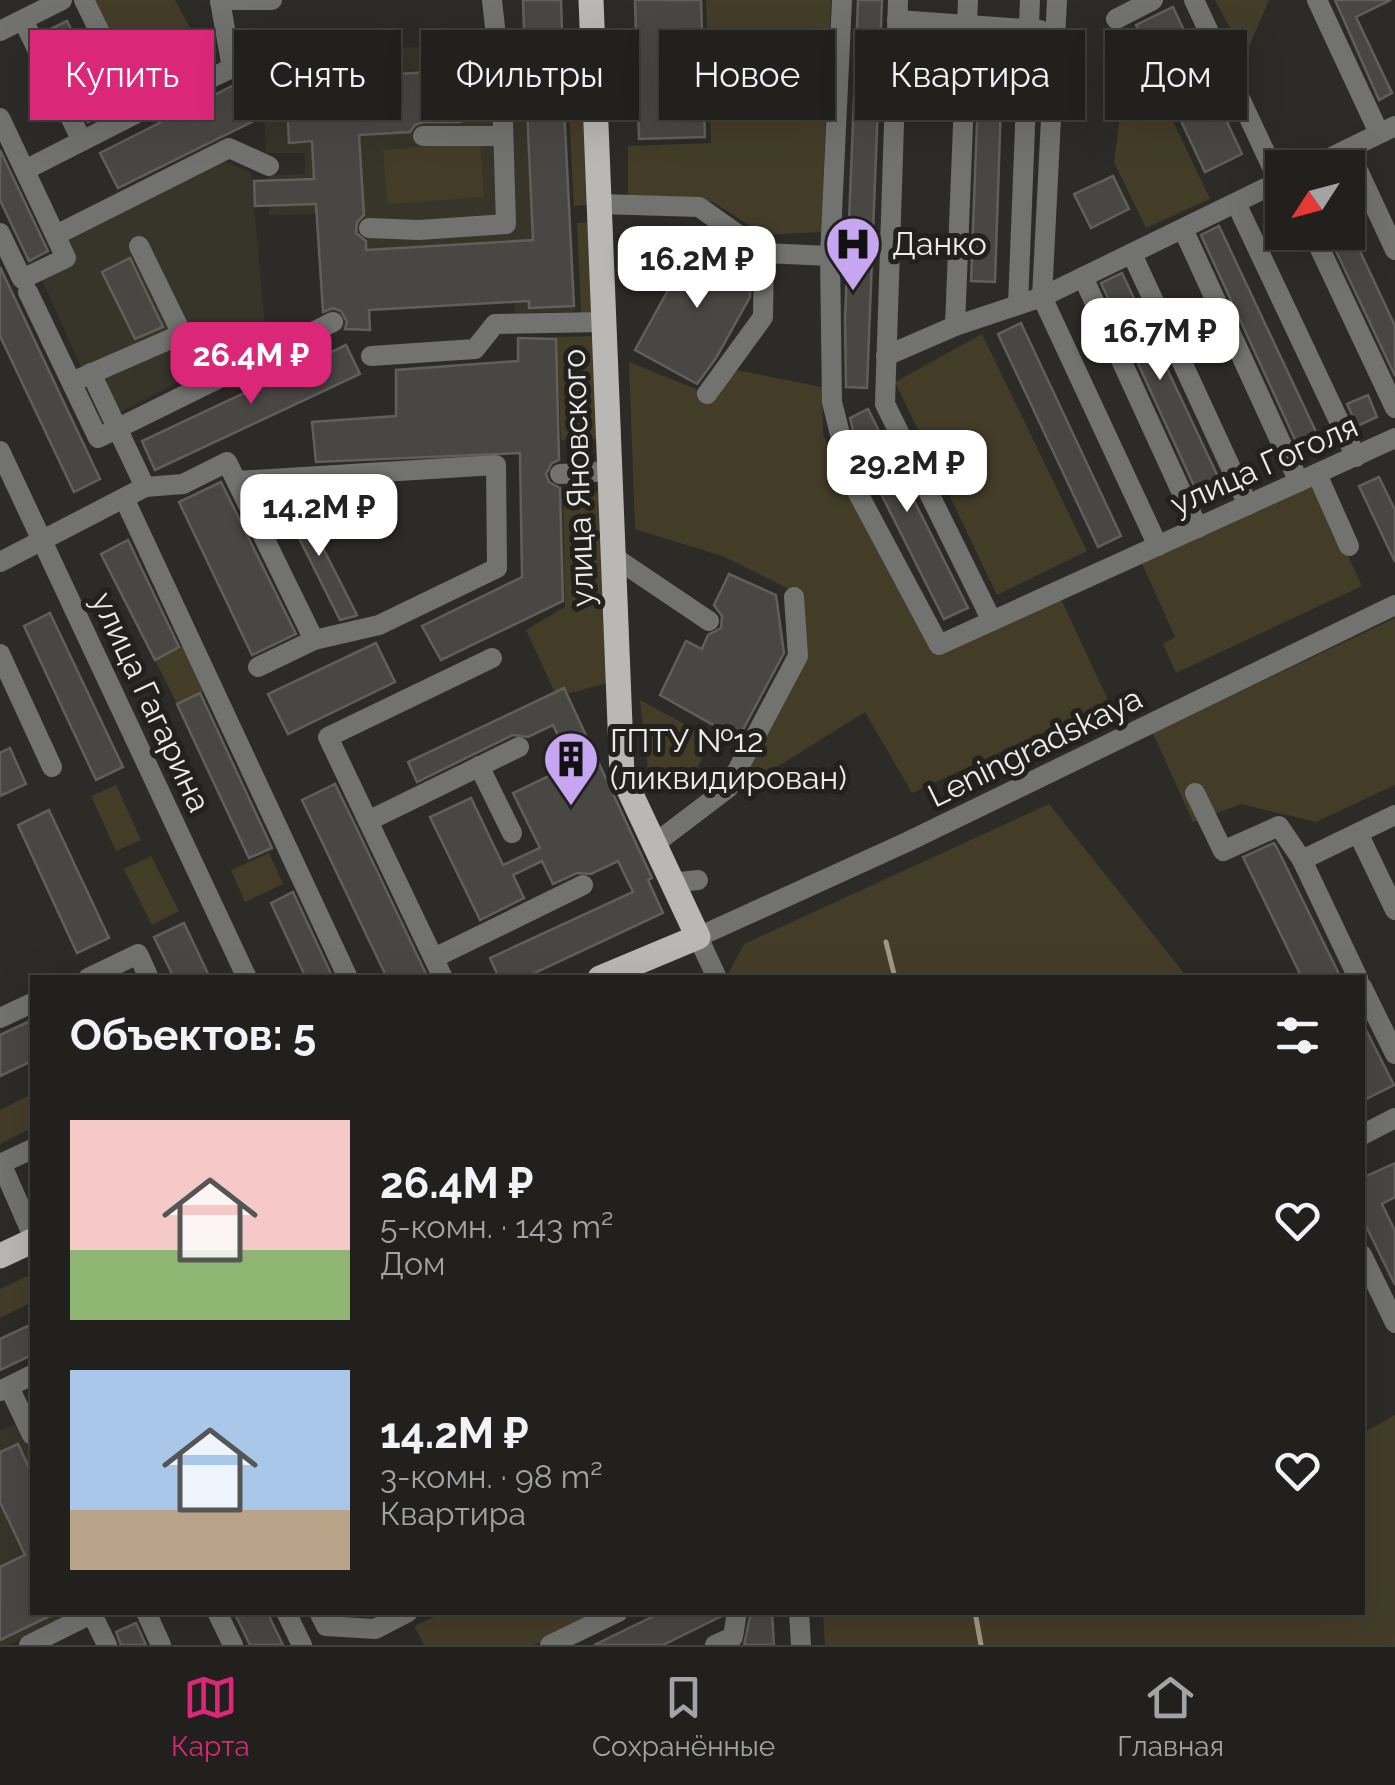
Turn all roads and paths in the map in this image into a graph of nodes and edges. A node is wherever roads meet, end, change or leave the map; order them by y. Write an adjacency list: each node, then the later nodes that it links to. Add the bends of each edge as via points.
1 (62, 0): 16 (street)
2 (84, 0): 18 (street)
3 (272, 0): 13 (street)
4 (492, 0): 19 (street)
5 (592, 0): 20 (main road, улица Яновского)
6 (842, 0): 52 (street)
7 (968, 0): 17 (street)
8 (1030, 0): 21 (street)
9 (1058, 0): 22 (street)
10 (1153, 0): 15 (street)
11 (1194, 0): 35 (street)
12 (1317, 0): 31 (street)
13 (220, 1): 24 (street, via 232,68)
14 (898, 10): 17 (street); 61 (street)
15 (1116, 19)
16 (23, 20): 23 (street); 34 (street)
17 (967, 26): 21 (street); 59 (street)
18 (99, 30)
19 (495, 30)
20 (593, 30)
21 (1028, 30)
22 (1056, 30)
23 (0, 31)
24 (214, 77)
25 (0, 118): 38 (street)
26 (123, 120): 34 (street)
27 (503, 120): 33 (street)
28 (596, 120): 42 (main road, улица Яновского)
29 (1025, 120): 56 (street)
30 (1051, 120): 55 (street)
31 (1390, 132): 36 (street)
32 (423, 136): 33 (street)
33 (503, 136): 43 (street, via 506,224)
34 (82, 141): 38 (street)
35 (1266, 150)
36 (1348, 150)
37 (269, 166): 45 (street, via 228,148)
38 (25, 170): 45 (street)
39 (1365, 186): 49 (street)
40 (1265, 188): 41 (street)
41 (1236, 202): 44 (street); 69 (street)
42 (600, 204): 50 (street, via 699,206); 58 (main road, улица Яновского)
43 (369, 228)
44 (1182, 229): 51 (street); 72 (street)
45 (56, 235): 46 (street, via 66,258 22,279)
46 (1, 239)
47 (140, 246): 62 (street, via 182,334)
48 (1320, 250): 65 (street)
49 (1395, 250)
50 (764, 253): 52 (street); 64 (street, via 763,317)
51 (1132, 254): 53 (street); 76 (street)
52 (830, 256): 85 (street, улица Гоголя, via 832,402 852,482 939,645)
53 (1084, 278): 55 (street); 77 (street)
54 (28, 292): 63 (street)
55 (1042, 298): 56 (street); 79 (street)
56 (1018, 305): 59 (street)
57 (333, 322): 66 (street)
58 (604, 322): 60 (street, via 495,324 475,348); 70 (main road, улица Яновского)
59 (955, 326): 61 (street)
60 (371, 356)
61 (886, 356): 85 (street, via 885,404)
62 (91, 373): 63 (street); 66 (street)
63 (71, 384): 66 (street, via 98,438)
64 (706, 394)
65 (1395, 408)
66 (118, 428): 74 (street)
67 (1395, 438): 69 (street, улица Гоголя)
68 (0, 451): 78 (street, улица Гагарина)
69 (1356, 457): 72 (street, улица Гоголя)
70 (610, 471): 71 (street); 81 (main road, улица Яновского)
71 (560, 474)
72 (1308, 478): 76 (street, улица Гоголя); 80 (street)
73 (237, 482): 74 (street, via 227,462 183,484); 87 (street); 87 (street, via 496,465 497,568 378,624)
74 (145, 487): 75 (street)
75 (124, 498): 78 (street); 110 (street)
76 (1248, 505): 77 (street, улица Гоголя)
77 (1198, 528): 79 (street, улица Гоголя)
78 (42, 541): 82 (street); 109 (street, улица Гагарина)
79 (1158, 546): 85 (street, улица Гоголя)
80 (1350, 546)
81 (614, 557): 86 (street); 99 (main road, улица Яновского, via 622,775)
82 (0, 562)
83 (794, 597): 99 (street, via 798,656 728,788)
84 (1395, 604): 105 (street, Leningradskaya)
85 (992, 621)
86 (709, 622)
87 (314, 640): 89 (street)
88 (492, 658): 96 (street, via 328,737)
89 (258, 666)
90 (3, 668): 93 (street)
91 (519, 747): 92 (street)
92 (479, 766): 96 (street); 97 (street)
93 (52, 767)
94 (1195, 793): 100 (street, via 1223,851 1279,826)
95 (1395, 816): 98 (street)
96 (368, 821): 106 (street)
97 (512, 833)
98 (1358, 834): 100 (street); 104 (street)
99 (653, 845): 102 (main road, улица Яновского)
100 (1302, 860): 113 (street)
101 (698, 880): 102 (street)
102 (671, 884): 105 (main road, улица Яновского)
103 (584, 885): 106 (street)
104 (1395, 910)
105 (698, 937): 111 (main road); 112 (street)
106 (438, 968)
107 (94, 975): 108 (street, via 138,954)
108 (148, 975)
109 (246, 975)
110 (347, 975)
111 (607, 975)
112 (716, 975)
113 (1357, 975)
114 (1365, 992): 117 (street)
115 (30, 1004): 116 (street)
116 (0, 1018)
117 (1395, 1054)
118 (1395, 1118): 119 (street)
119 (1365, 1133)
120 (30, 1150): 121 (street)
121 (1, 1164): 122 (street)
122 (30, 1233)
123 (30, 1239): 124 (main road)
124 (0, 1256)
125 (1365, 1260): 126 (street)
126 (1395, 1323)
127 (30, 1377): 128 (street)
128 (4, 1389): 129 (street)
129 (30, 1432)
130 (89, 1615): 142 (street)
131 (94, 1615): 143 (street)
132 (147, 1615): 144 (street)
133 (218, 1615): 145 (street)
134 (287, 1615): 146 (street)
135 (320, 1615): 140 (street, via 326,1626)
136 (404, 1615): 140 (street)
137 (612, 1615): 147 (street)
138 (737, 1615): 141 (street)
139 (799, 1615): 148 (street)
140 (378, 1637)
141 (727, 1642)
142 (30, 1645)
143 (107, 1645)
144 (162, 1645)
145 (233, 1645)
146 (302, 1645)
147 (550, 1645)
148 (801, 1645)

